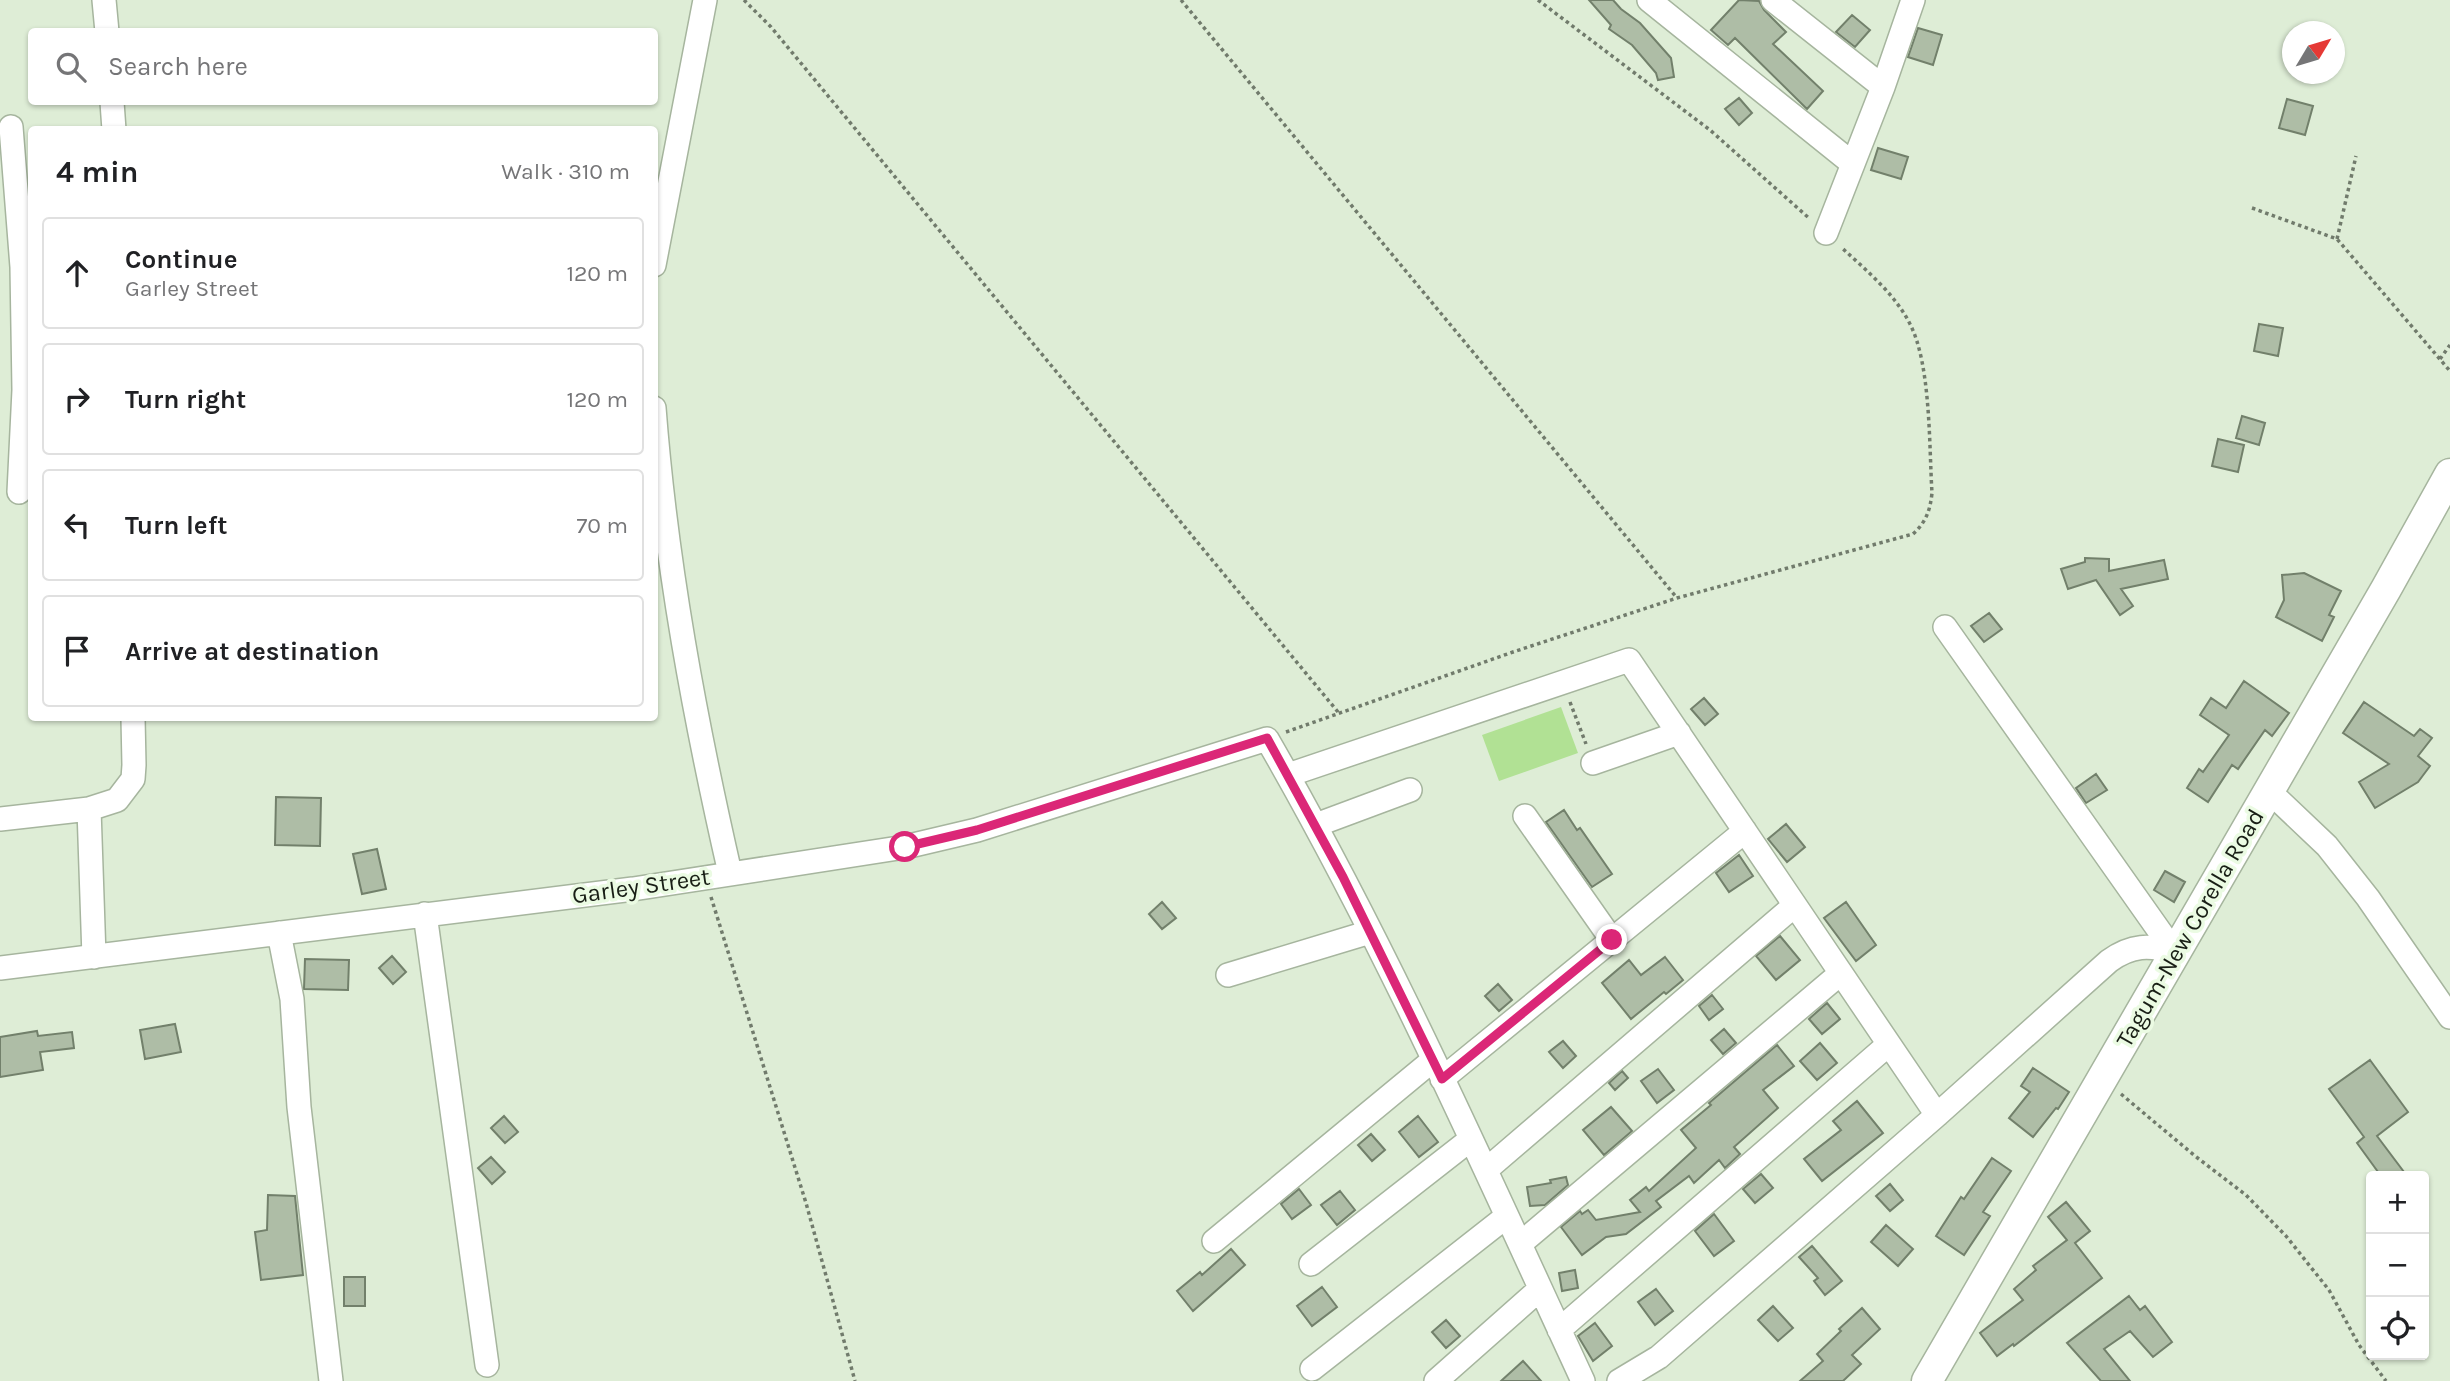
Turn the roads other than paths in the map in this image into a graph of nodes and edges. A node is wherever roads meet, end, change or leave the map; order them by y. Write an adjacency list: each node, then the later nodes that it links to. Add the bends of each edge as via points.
1 (104, 0): 6 (street)
2 (705, 0): 13 (street)
3 (1650, 0): 11 (street)
4 (1773, 0): 7 (street)
5 (1913, 0): 7 (street)
6 (107, 28)
7 (1883, 87): 11 (street)
8 (112, 105): 9 (street)
9 (114, 126)
10 (10, 127): 16 (street, via 22,267 24,390)
11 (1853, 164): 12 (street)
12 (1826, 233)
13 (658, 244)
14 (658, 455): 29 (street, via 681,624)
15 (2450, 474): 23 (main road, Tagum-New Corella Road)
16 (17, 492)
17 (1945, 627): 35 (street)
18 (133, 721): 24 (street, via 132,779 117,800)
19 (1679, 733): 20 (street); 21 (street, via 1629,660); 28 (street)
20 (1593, 763)
21 (1288, 775): 27 (street); 29 (street, Garley Street, via 1267,738 977,830 905,847)
22 (1410, 790): 27 (street)
23 (2268, 790): 35 (main road, Tagum-New Corella Road); 40 (street, via 2327,846)
24 (89, 809): 26 (street); 36 (street)
25 (1525, 816): 34 (street)
26 (0, 819)
27 (1316, 825): 32 (street)
28 (1745, 831): 30 (street); 34 (street)
29 (730, 873): 31 (street, Garley Street)
30 (1795, 905): 38 (street); 45 (street)
31 (425, 914): 33 (street, Garley Street); 52 (street)
32 (1370, 932): 39 (street); 42 (street)
33 (279, 933): 36 (street, Garley Street); 54 (street, via 292,999 299,1107)
34 (1612, 940): 42 (street)
35 (2175, 953): 43 (street, via 2157,947 2121,952); 58 (main road, Tagum-New Corella Road)
36 (94, 957): 37 (street, Garley Street)
37 (0, 968)
38 (1841, 973): 41 (street); 48 (street)
39 (1228, 975)
40 (2450, 1017)
41 (1889, 1044): 43 (street); 51 (street)
42 (1437, 1070): 44 (street); 47 (street)
43 (1937, 1115): 57 (street, via 1659,1357)
44 (1471, 1139): 45 (street); 49 (street)
45 (1486, 1170): 46 (street)
46 (1507, 1216): 48 (street); 53 (street)
47 (1214, 1241)
48 (1520, 1244): 50 (street)
49 (1311, 1264)
50 (1540, 1289): 51 (street); 55 (street)
51 (1559, 1330): 56 (street)
52 (487, 1365)
53 (1312, 1369)
54 (331, 1381)
55 (1436, 1381)
56 (1583, 1381)
57 (1619, 1381)
58 (1927, 1381)

